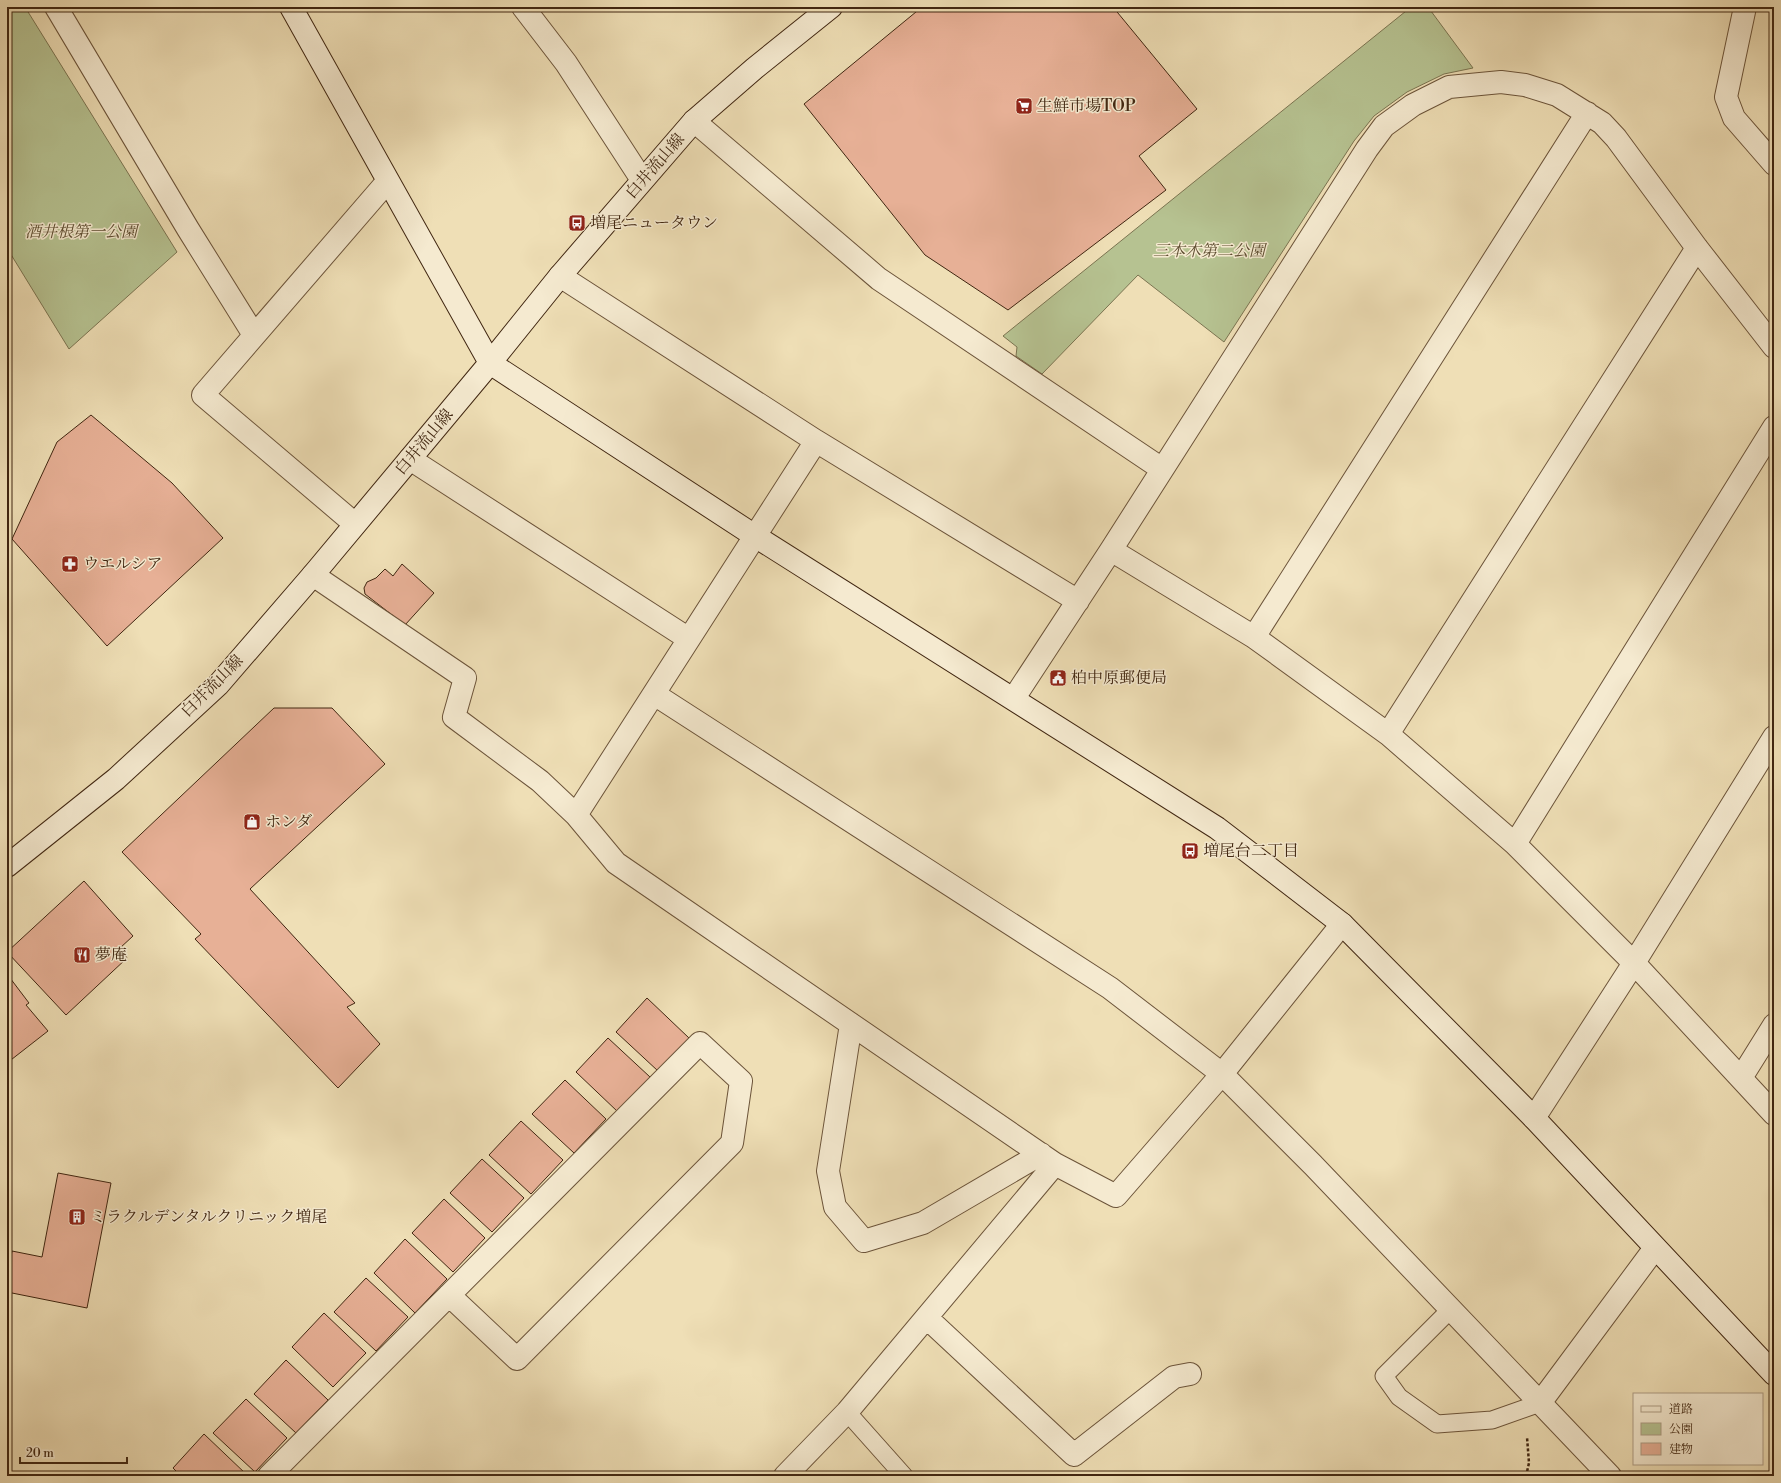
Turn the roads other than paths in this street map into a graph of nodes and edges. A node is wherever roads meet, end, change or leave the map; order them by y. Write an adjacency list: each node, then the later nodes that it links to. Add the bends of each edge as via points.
1 (56, 7): 13 (street, via 188,230)
2 (291, 7): 10 (street)
3 (523, 7): 9 (street, via 566,63)
4 (831, 7): 7 (street, 白井流山線)
5 (1744, 7): 8 (street, via 1726,96 1734,118)
6 (1587, 113): 11 (street, via 1602,123 1616,138); 19 (street, via 1557,95 1525,85 1501,82 1449,87 1413,105 1384,126); 25 (street)
7 (694, 121): 9 (street, 白井流山線); 19 (street, via 879,279)
8 (1774, 164)
9 (642, 180): 12 (street, 白井流山線)
10 (388, 182): 13 (street); 15 (street)
11 (1697, 248): 14 (street); 29 (street)
12 (560, 276): 15 (street, 白井流山線); 17 (street)
13 (254, 335): 20 (street, via 203,395)
14 (1774, 347)
15 (490, 364): 18 (street, 白井流山線); 21 (street)
16 (1774, 427): 32 (street)
17 (816, 441): 21 (street); 24 (street)
18 (410, 459): 20 (street, 白井流山線); 26 (street)
19 (1162, 469): 22 (street)
20 (355, 524): 23 (street, 白井流山線)
21 (755, 536): 26 (street); 28 (street)
22 (1111, 550): 24 (street); 25 (street)
23 (313, 575): 31 (street, via 465,678 454,717 540,781); 33 (street, 白井流山線, via 218,685 116,779)
24 (1078, 601): 28 (street)
25 (1254, 637): 29 (street)
26 (689, 639): 27 (street)
27 (654, 694): 31 (street); 38 (street, via 1110,988)
28 (1014, 698): 34 (street, via 1217,828)
29 (1388, 734): 32 (street)
30 (1774, 737): 35 (street)
31 (576, 815): 36 (street, via 616,863)
32 (1515, 844): 35 (street)
33 (7, 866)
34 (1342, 924): 38 (street); 41 (street)
35 (1634, 963): 39 (street); 41 (street)
36 (851, 1024): 42 (street); 42 (street, via 828,1172 835,1207 864,1241 923,1223)
37 (1774, 1025): 39 (street)
38 (1222, 1074): 42 (street, via 1116,1196); 45 (street)
39 (1741, 1078): 40 (street)
40 (1774, 1114)
41 (1534, 1118): 43 (street)
42 (1048, 1159): 46 (street)
43 (1655, 1248): 48 (street); 49 (street)
44 (449, 1295): 44 (street, via 700,1042 740,1081 732,1143 517,1359); 51 (street)
45 (1451, 1310): 49 (street); 49 (lane, via 1384,1376 1398,1397 1437,1424 1492,1420)
46 (927, 1318): 47 (street, via 1074,1455 1174,1376); 50 (street)
47 (1190, 1374)
48 (1774, 1374)
49 (1532, 1406): 54 (street)
50 (847, 1412): 52 (street); 53 (lane)
51 (269, 1476)
52 (785, 1476)
53 (904, 1476)
54 (1610, 1476)

